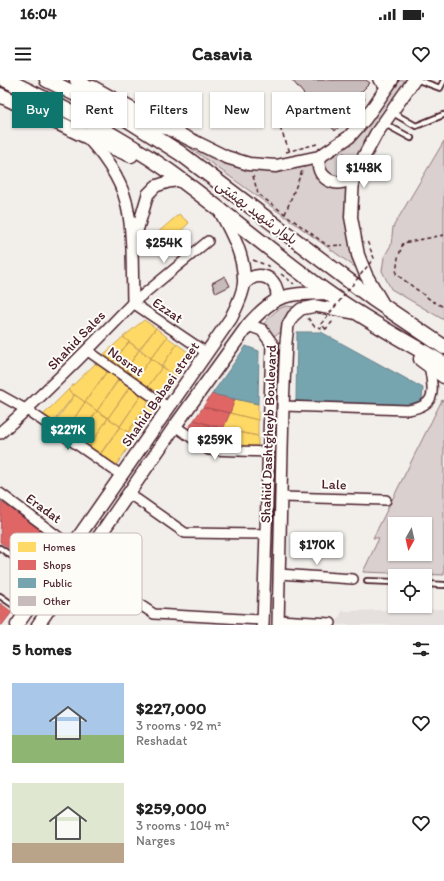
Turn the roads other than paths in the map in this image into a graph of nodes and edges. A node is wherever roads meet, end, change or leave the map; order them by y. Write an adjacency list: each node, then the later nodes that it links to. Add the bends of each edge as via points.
1 (6, 80): 18 (main road, بلوار شهید بهشتی, via 55,103)
2 (47, 80): 12 (main road, بلوار شهید بهشتی)
3 (77, 80): 12 (main road)
4 (82, 80): 14 (main road)
5 (414, 80): 10 (main road)
6 (418, 80): 7 (lane, via 440,88)
7 (444, 80)
8 (386, 82): 17 (main road, via 365,119 349,137)
9 (0, 95): 15 (main road)
10 (391, 112): 11 (lane, via 416,126); 13 (main road)
11 (443, 115)
12 (128, 120): 14 (main road); 28 (main road, بلوار شهید بهشتی, via 180,153)
13 (384, 123): 16 (lane); 19 (main road)
14 (169, 129): 17 (main road, via 226,157 249,164 276,166)
15 (86, 136): 18 (main road); 23 (street, via 101,153 119,183 128,210)
16 (411, 138)
17 (320, 157): 19 (main road, via 319,168 327,180 340,183)
18 (168, 170): 20 (main road, بلوار شهید بهشتی)
19 (353, 178): 28 (main road, via 351,217 358,254 366,275)
20 (181, 180): 21 (main road, بلوار شهید بهشتی); 23 (street, via 156,186 148,194)
21 (217, 206): 24 (main road, Shahid Babaei street, via 233,234 241,260); 25 (main road, بلوار شهید بهشتی)
22 (208, 241): 27 (street)
23 (132, 248): 27 (street)
24 (244, 284): 26 (main road, via 255,276 265,277 273,282 277,290); 37 (main road, Shahid Babaei street, via 231,318)
25 (328, 293): 26 (main road, via 293,294); 29 (main road, بلوار شهید بهشتی)
26 (277, 299): 31 (main road)
27 (133, 303): 36 (street, Shahid Sales); 37 (street, Ezzat)
28 (384, 307): 30 (main road, بلوار شهید بهشتی)
29 (359, 313): 33 (street, Shahid Dashtgheyb Boulevard, via 316,306 301,309 292,316); 38 (main road, بلوار شهید بهشتی)
30 (403, 319): 32 (main road); 35 (main road, بلوار شهید بهشتی)
31 (248, 325): 34 (street, Shahid Dashtgheyb Boulevard, via 262,330); 44 (main road)
32 (444, 339)
33 (286, 342): 34 (street, via 278,340); 41 (street, Shahid Dashtgheyb Boulevard)
34 (272, 344): 46 (street, Shahid Dashtgheyb Boulevard)
35 (444, 347)
36 (88, 351): 42 (street, Nosrat); 43 (street, Shahid Sales)
37 (207, 353): 42 (main road, Shahid Babaei street)
38 (436, 363): 39 (main road, بلوار شهید بهشتی); 41 (street, via 432,395 423,407 408,410)
39 (444, 376)
40 (0, 395): 43 (street)
41 (283, 406): 50 (street, Shahid Dashtgheyb Boulevard)
42 (169, 408): 47 (main road, Shahid Babaei street)
43 (27, 410): 45 (street, Shahid Sales); 47 (street)
44 (175, 426): 46 (street, via 209,450); 49 (main road)
45 (0, 433)
46 (268, 452): 55 (street, Shahid Dashtgheyb Boulevard)
47 (121, 475): 53 (main road, Shahid Babaei street)
48 (0, 493): 52 (street, Eradat)
49 (128, 493): 54 (main road); 55 (street, via 185,533)
50 (282, 497): 51 (street, Lale); 58 (street, Shahid Dashtgheyb Boulevard)
51 (386, 500)
52 (54, 533)
53 (81, 533)
54 (100, 533)
55 (266, 534): 69 (street, Shahid Dashtgheyb Boulevard)
56 (0, 548): 57 (lane)
57 (10, 555)
58 (279, 574): 59 (street); 70 (street, Shahid Dashtgheyb Boulevard)
59 (353, 578)
60 (367, 581): 61 (lane)
61 (388, 582)
62 (432, 584): 63 (lane)
63 (444, 585)
64 (0, 596): 65 (lane)
65 (10, 603)
66 (142, 606): 69 (street, via 154,614)
67 (24, 615): 72 (main road, Shahid Babaei street)
68 (45, 615): 73 (main road)
69 (263, 622): 70 (street)
70 (278, 623): 71 (street)
71 (331, 623)
72 (17, 625)
73 (38, 625)

